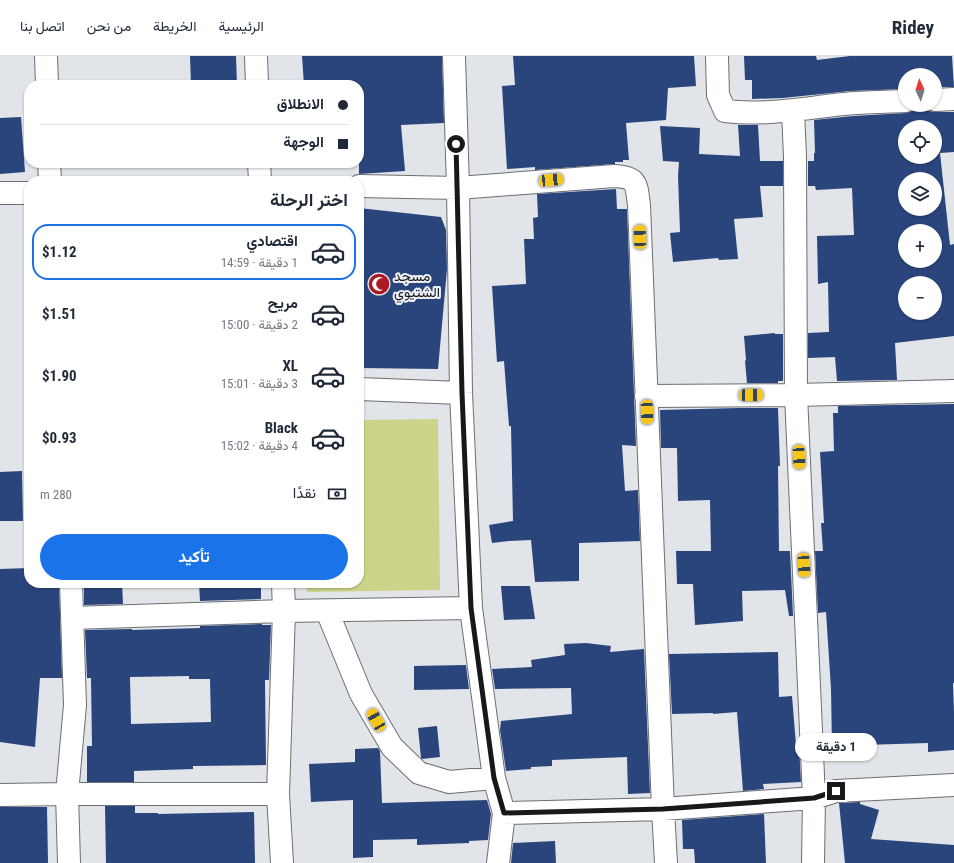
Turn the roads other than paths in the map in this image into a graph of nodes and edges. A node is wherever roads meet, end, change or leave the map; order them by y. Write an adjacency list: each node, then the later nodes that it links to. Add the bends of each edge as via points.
1 (46, 56): 5 (street)
2 (256, 56): 6 (street)
3 (454, 56): 12 (street)
4 (717, 56): 10 (street, via 718,95 725,112)
5 (47, 80)
6 (257, 80)
7 (954, 99): 8 (street)
8 (942, 100)
9 (898, 101): 10 (street, via 845,104)
10 (793, 111): 18 (street)
11 (364, 186): 12 (street)
12 (458, 188): 17 (street); 19 (street, via 614,176 626,176 632,181 639,205)
13 (0, 193): 14 (street)
14 (24, 193)
15 (364, 389): 17 (street)
16 (954, 391): 18 (street)
17 (462, 393): 22 (street)
18 (796, 395): 19 (street); 31 (street)
19 (646, 396): 32 (street)
20 (71, 588): 25 (street)
21 (283, 588): 24 (street)
22 (471, 608): 23 (street); 26 (street)
23 (327, 611): 24 (street); 26 (street, via 361,694 392,747 419,773 449,782)
24 (284, 612): 25 (street); 29 (street)
25 (72, 618): 28 (street, via 74,705)
26 (494, 778): 33 (street)
27 (954, 785): 31 (street, via 836,791)
28 (67, 794): 29 (street); 30 (street); 34 (street)
29 (278, 794): 35 (street)
30 (0, 796)
31 (814, 798): 32 (street); 38 (street)
32 (663, 809): 33 (street); 37 (street)
33 (504, 813): 36 (street)
34 (69, 863)
35 (282, 863)
36 (498, 863)
37 (666, 863)
38 (813, 863)

